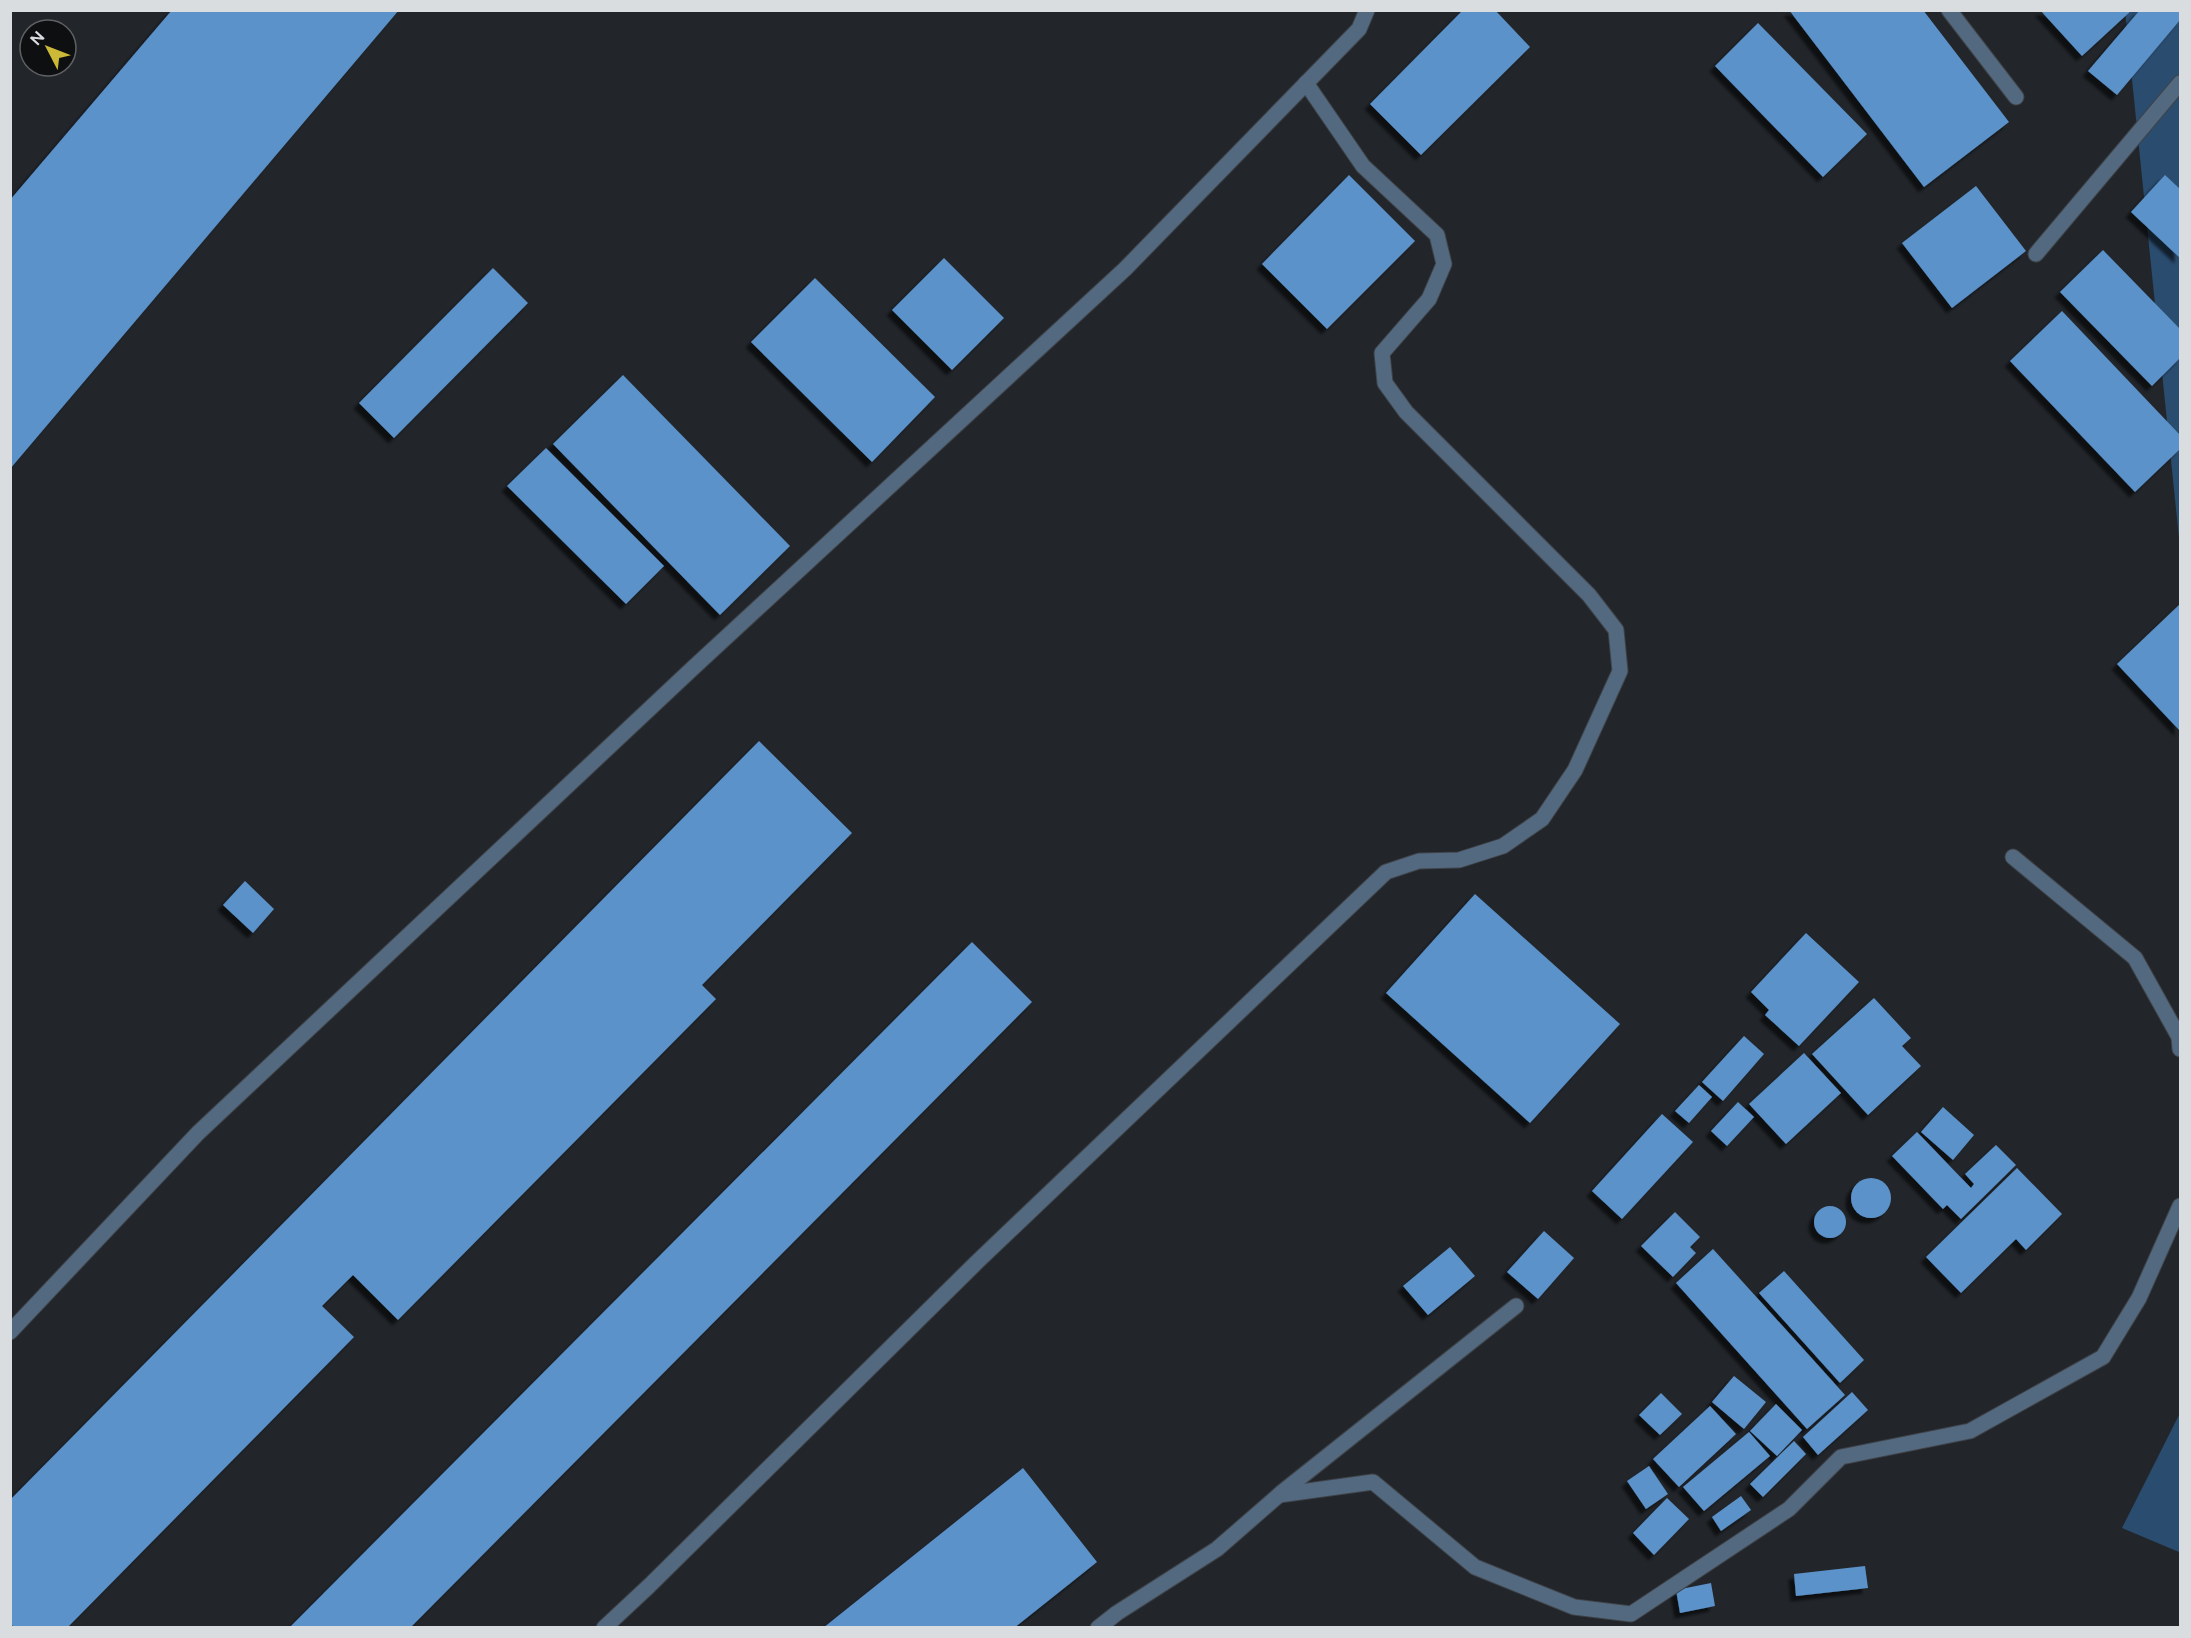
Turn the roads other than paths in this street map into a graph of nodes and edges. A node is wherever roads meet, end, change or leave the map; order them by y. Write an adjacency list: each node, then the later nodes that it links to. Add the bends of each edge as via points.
1 (1366, 10): 3 (street, via 1359,29)
2 (1949, 10): 5 (street)
3 (1306, 83): 11 (street, via 1125,269 198,1133); 13 (street, via 1363,166 1437,235 1444,264 1429,299 1382,353 1385,383 1406,412 1589,595 1616,630 1620,671 1599,720 1575,770 1542,819 1503,846 1459,860 1419,861 1386,872 978,1261)
4 (2181, 83): 6 (street)
5 (2016, 97)
6 (2036, 254)
7 (2013, 857): 8 (street, via 2135,958 2179,1037)
8 (2181, 1049)
9 (2181, 1206): 12 (street, via 2139,1298 2103,1358 1970,1431 1841,1457 1789,1509 1631,1614 1574,1607 1474,1567 1373,1482)
10 (1515, 1306): 12 (street)
11 (10, 1332)
12 (1279, 1495): 14 (street, via 1216,1549)
13 (604, 1628)
14 (1098, 1628)

